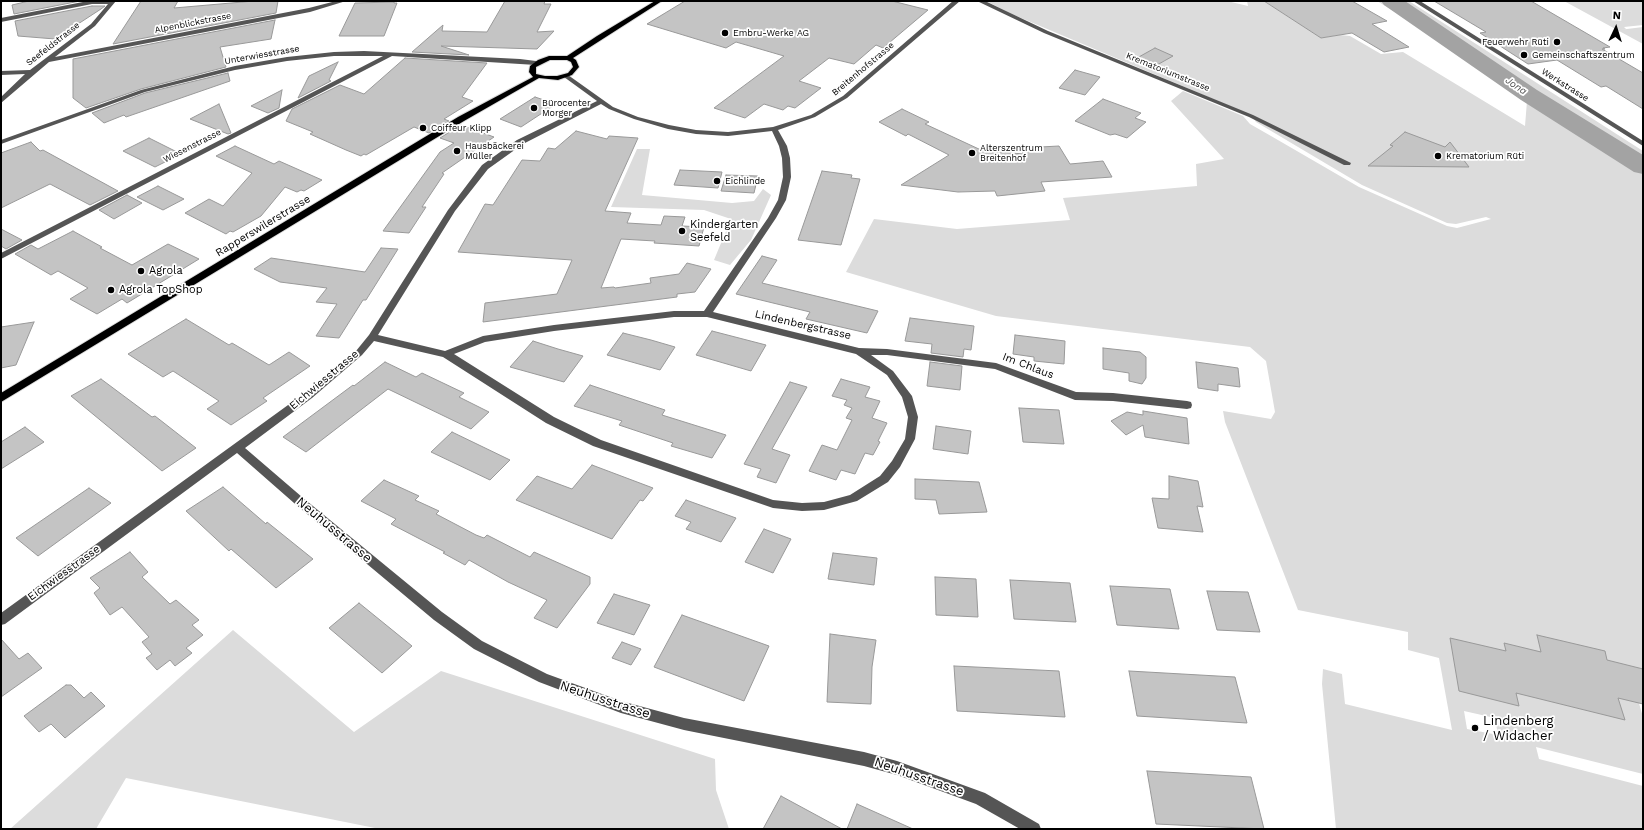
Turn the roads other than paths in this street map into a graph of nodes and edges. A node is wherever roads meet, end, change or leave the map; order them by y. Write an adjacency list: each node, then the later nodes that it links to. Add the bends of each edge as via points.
1 (343, 1): 10 (street, Alpenblickstrasse, via 310,10)
2 (659, 1): 9 (main road)
3 (957, 1): 18 (street, Breitenhofstrasse, via 845,97 813,116)
4 (980, 1): 21 (street, Krematoriumstrasse, via 1046,32 1251,116)
5 (1416, 1): 20 (street, Werkstrasse)
6 (112, 2): 7 (street, via 92,2); 10 (street, Seefeldstrasse, via 93,25)
7 (1, 20)
8 (391, 54): 11 (street, Unterwiesstrasse); 19 (street, Unterwiesstrasse, via 315,56 235,68 143,91); 22 (street, Wiesenstrasse)
9 (568, 58): 11 (main road, via 549,58); 15 (main road, via 574,61 576,67)
10 (45, 61): 12 (street, Seefeldstrasse)
11 (536, 63): 14 (main road, via 532,72)
12 (31, 72): 13 (street); 16 (street, Seefeldstrasse)
13 (1, 73)
14 (537, 76): 15 (main road, via 549,79); 27 (main road, Rapperswilerstrasse)
15 (566, 76): 17 (street, Breitenhofstrasse)
16 (1, 101)
17 (601, 102): 18 (street, Breitenhofstrasse, via 636,118 682,130 728,134); 24 (street, Eichwiesstrasse, via 520,142 485,167 452,210)
18 (774, 129): 23 (street, via 786,158 787,177 782,200)
19 (1, 142)
20 (1643, 144)
21 (1347, 164)
22 (1, 256)
23 (707, 314): 25 (street, Lindenbergstrasse); 26 (street, Lindenbergstrasse, via 674,314 561,327 483,339)
24 (372, 337): 26 (street, Lindenbergstrasse); 29 (street, Eichwiesstrasse, via 359,353 335,374)
25 (859, 351): 26 (street, Lindenbergstrasse, via 890,373 907,396 913,417 910,439 884,479 853,498 824,506 802,507 767,502 597,443 550,420); 28 (street, Im Chlaus, via 887,352 996,366 1075,396 1113,397)
26 (446, 354)
27 (1, 398)
28 (1187, 405)
29 (238, 447): 30 (street, Eichwiesstrasse); 31 (street, Neuhusstrasse, via 438,616 478,645 543,678 621,707 677,722 864,759 897,768 980,798)
30 (1, 620)
31 (1034, 829)

